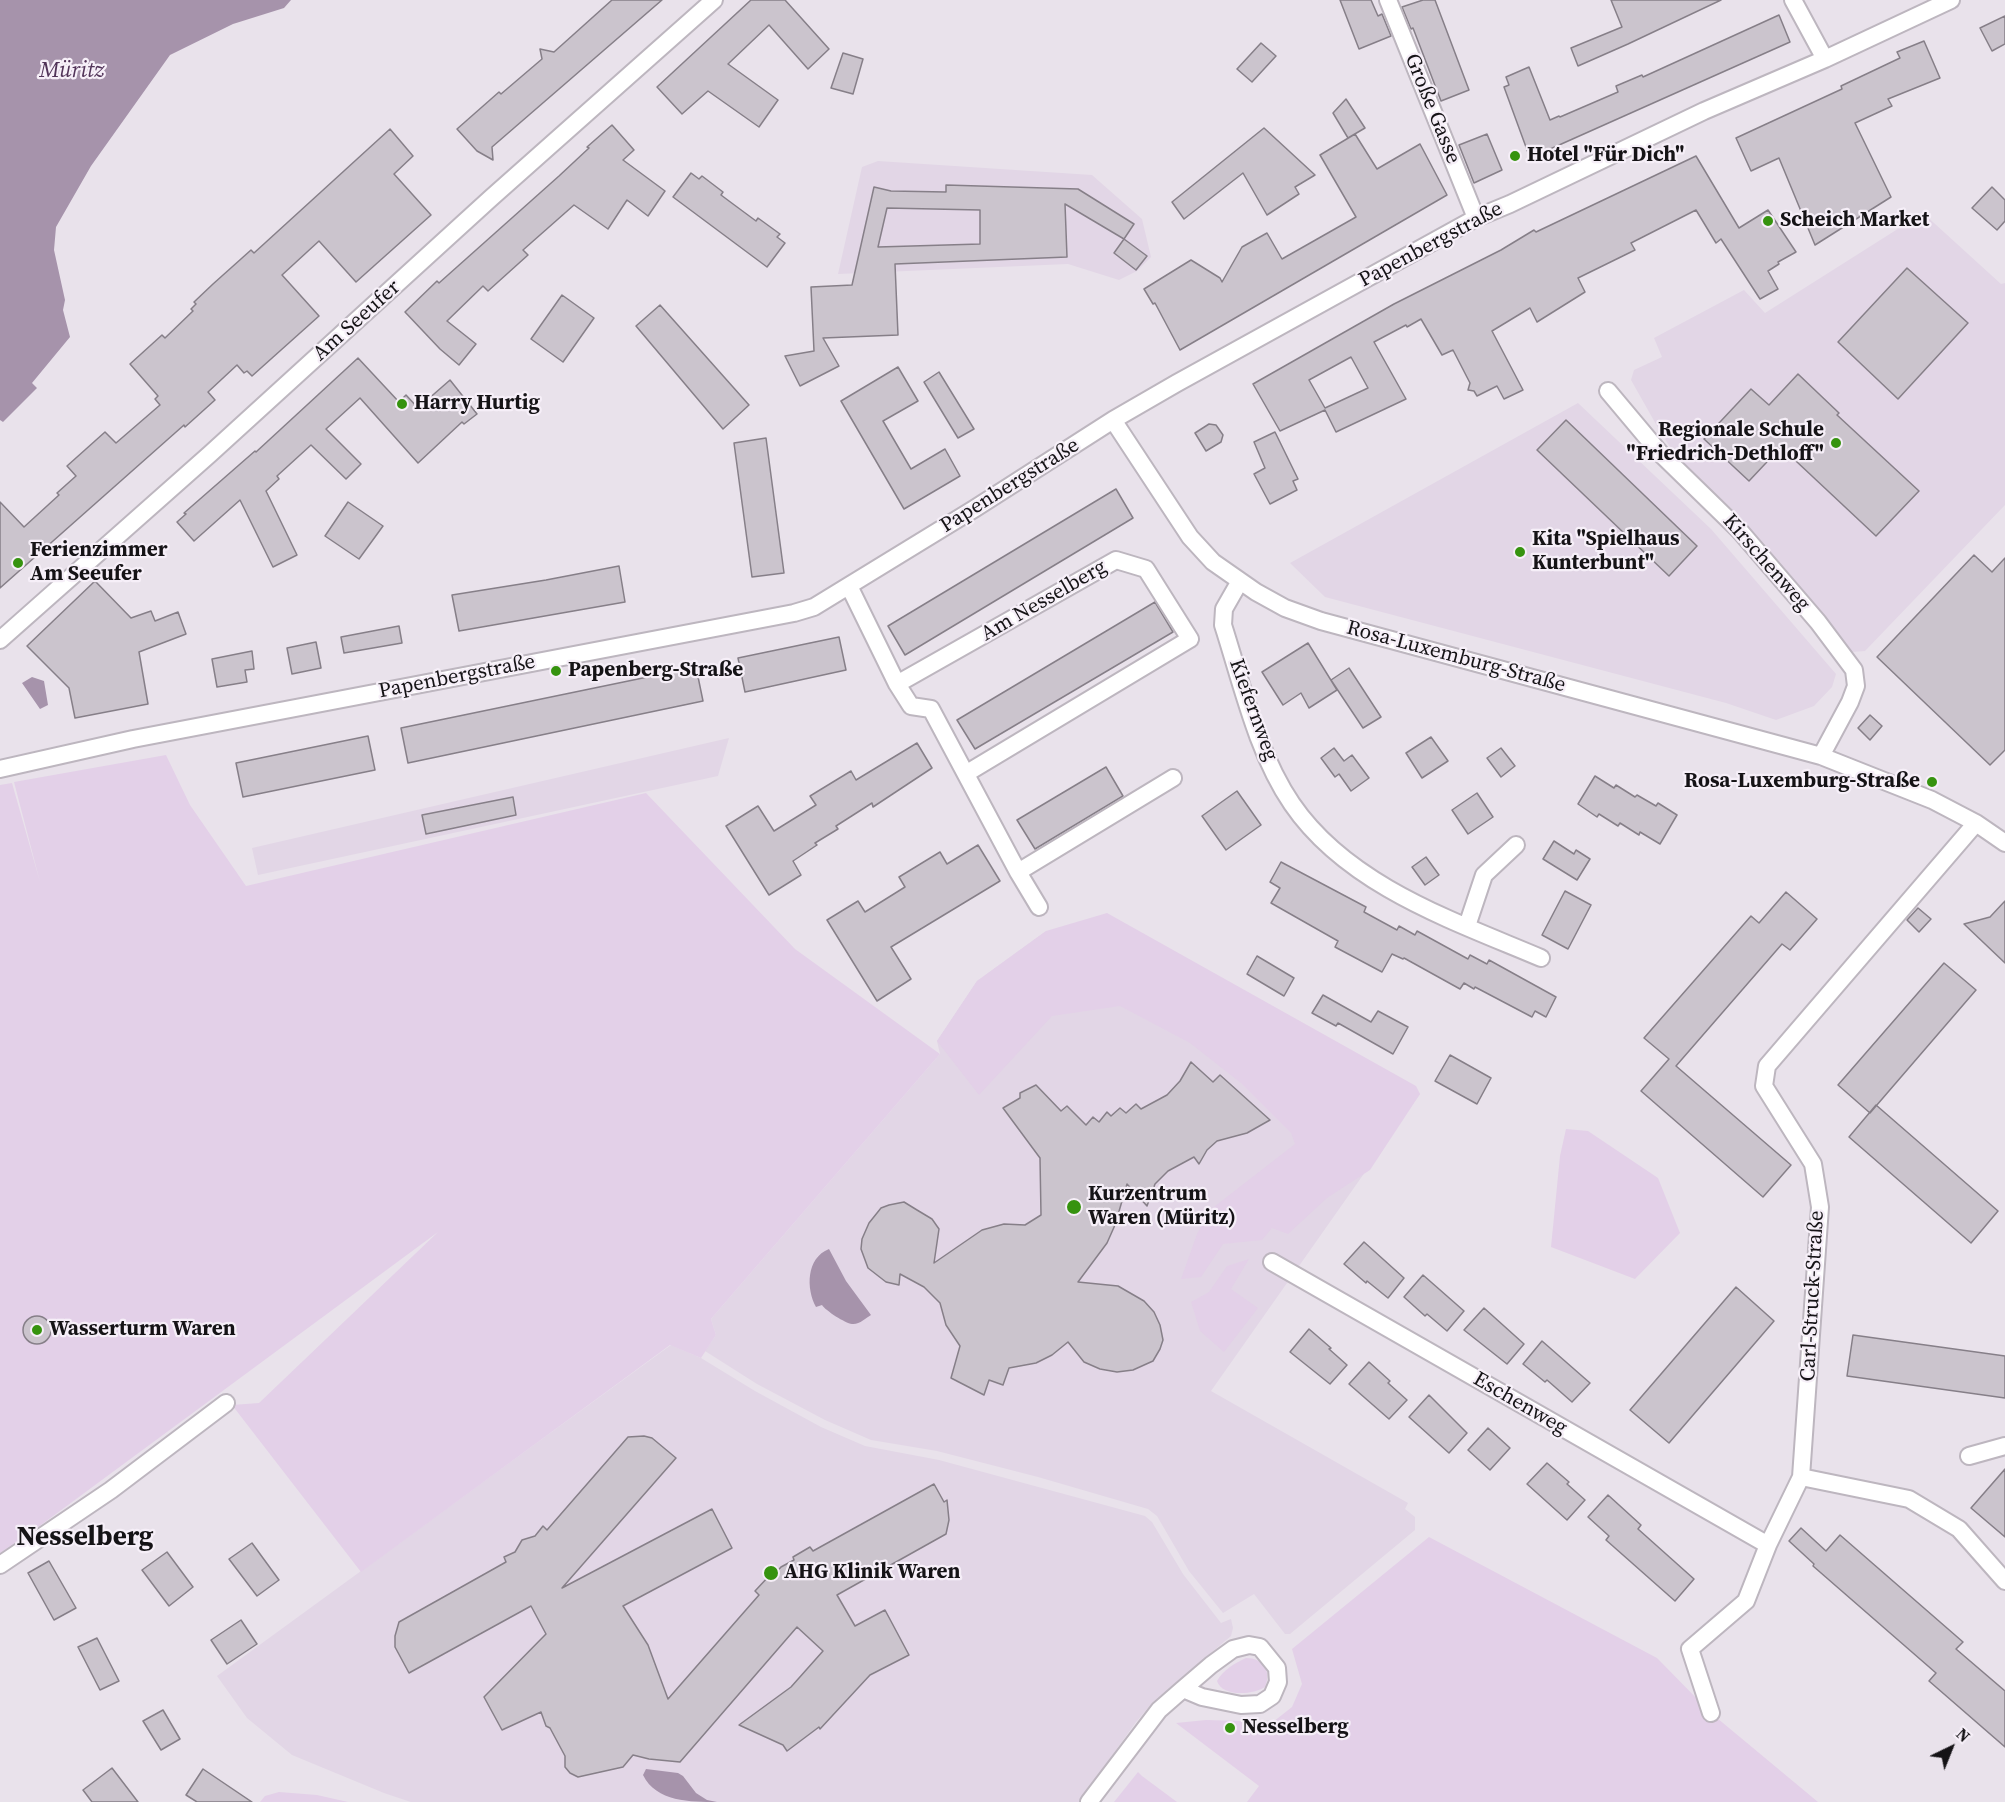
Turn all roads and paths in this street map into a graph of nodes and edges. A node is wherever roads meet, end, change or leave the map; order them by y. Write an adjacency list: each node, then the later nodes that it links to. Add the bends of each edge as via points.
1 (714, 0): 11 (street, Am Seeufer)
2 (1388, 0): 6 (street, Große Gasse)
3 (1793, 0): 5 (street)
4 (1951, 0): 5 (street, Papenbergstraße)
5 (1825, 59): 6 (street, Papenbergstraße)
6 (1476, 218): 8 (street, Papenbergstraße)
7 (1608, 391): 13 (street, Kirschenweg, via 1660,453 1739,530 1854,670 1856,686 1850,702)
8 (1113, 420): 9 (street, Rosa-Luxemburg-Straße, via 1190,537); 10 (street, Papenbergstraße)
9 (1240, 581): 13 (street, Rosa-Luxemburg-Straße, via 1285,608 1321,621); 22 (street, Kiefernweg, via 1224,609 1223,626 1255,729 1291,803 1310,827 1354,866 1404,897)
10 (849, 586): 12 (street); 14 (street, Papenbergstraße, via 794,614 133,739)
11 (0, 640)
12 (897, 684): 15 (street, via 911,706 931,709); 15 (street, Am Nesselberg, via 1116,560 1146,569 1190,639)
13 (1821, 756): 17 (street, Rosa-Luxemburg-Straße, via 1932,800)
14 (0, 769)
15 (967, 773): 20 (street)
16 (1173, 778): 20 (street)
17 (1976, 823): 18 (street, Rosa-Luxemburg-Straße); 28 (street, Carl-Struck-Straße, via 1767,1066 1764,1086 1813,1164 1820,1207)
18 (2005, 843)
19 (1516, 845): 22 (street, via 1484,875)
20 (1018, 872): 21 (street)
21 (1039, 907)
22 (1467, 926): 23 (street, Kiefernweg)
23 (1541, 958)
24 (1272, 1262): 29 (street, Eschenweg)
25 (226, 1403): 30 (street, via 121,1483)
26 (2005, 1446): 27 (street)
27 (1969, 1456)
28 (1801, 1477): 29 (street, Carl-Struck-Straße); 31 (street, via 1909,1499 1959,1529)
29 (1768, 1545): 33 (street, Carl-Struck-Straße, via 1746,1601 1690,1649)
30 (0, 1565)
31 (2005, 1581)
32 (1183, 1689): 32 (street, via 1241,1705 1260,1704 1272,1696 1278,1682 1277,1668 1260,1647 1250,1645 1233,1649); 34 (street, via 1159,1710)
33 (1711, 1713)
34 (1089, 1802)

